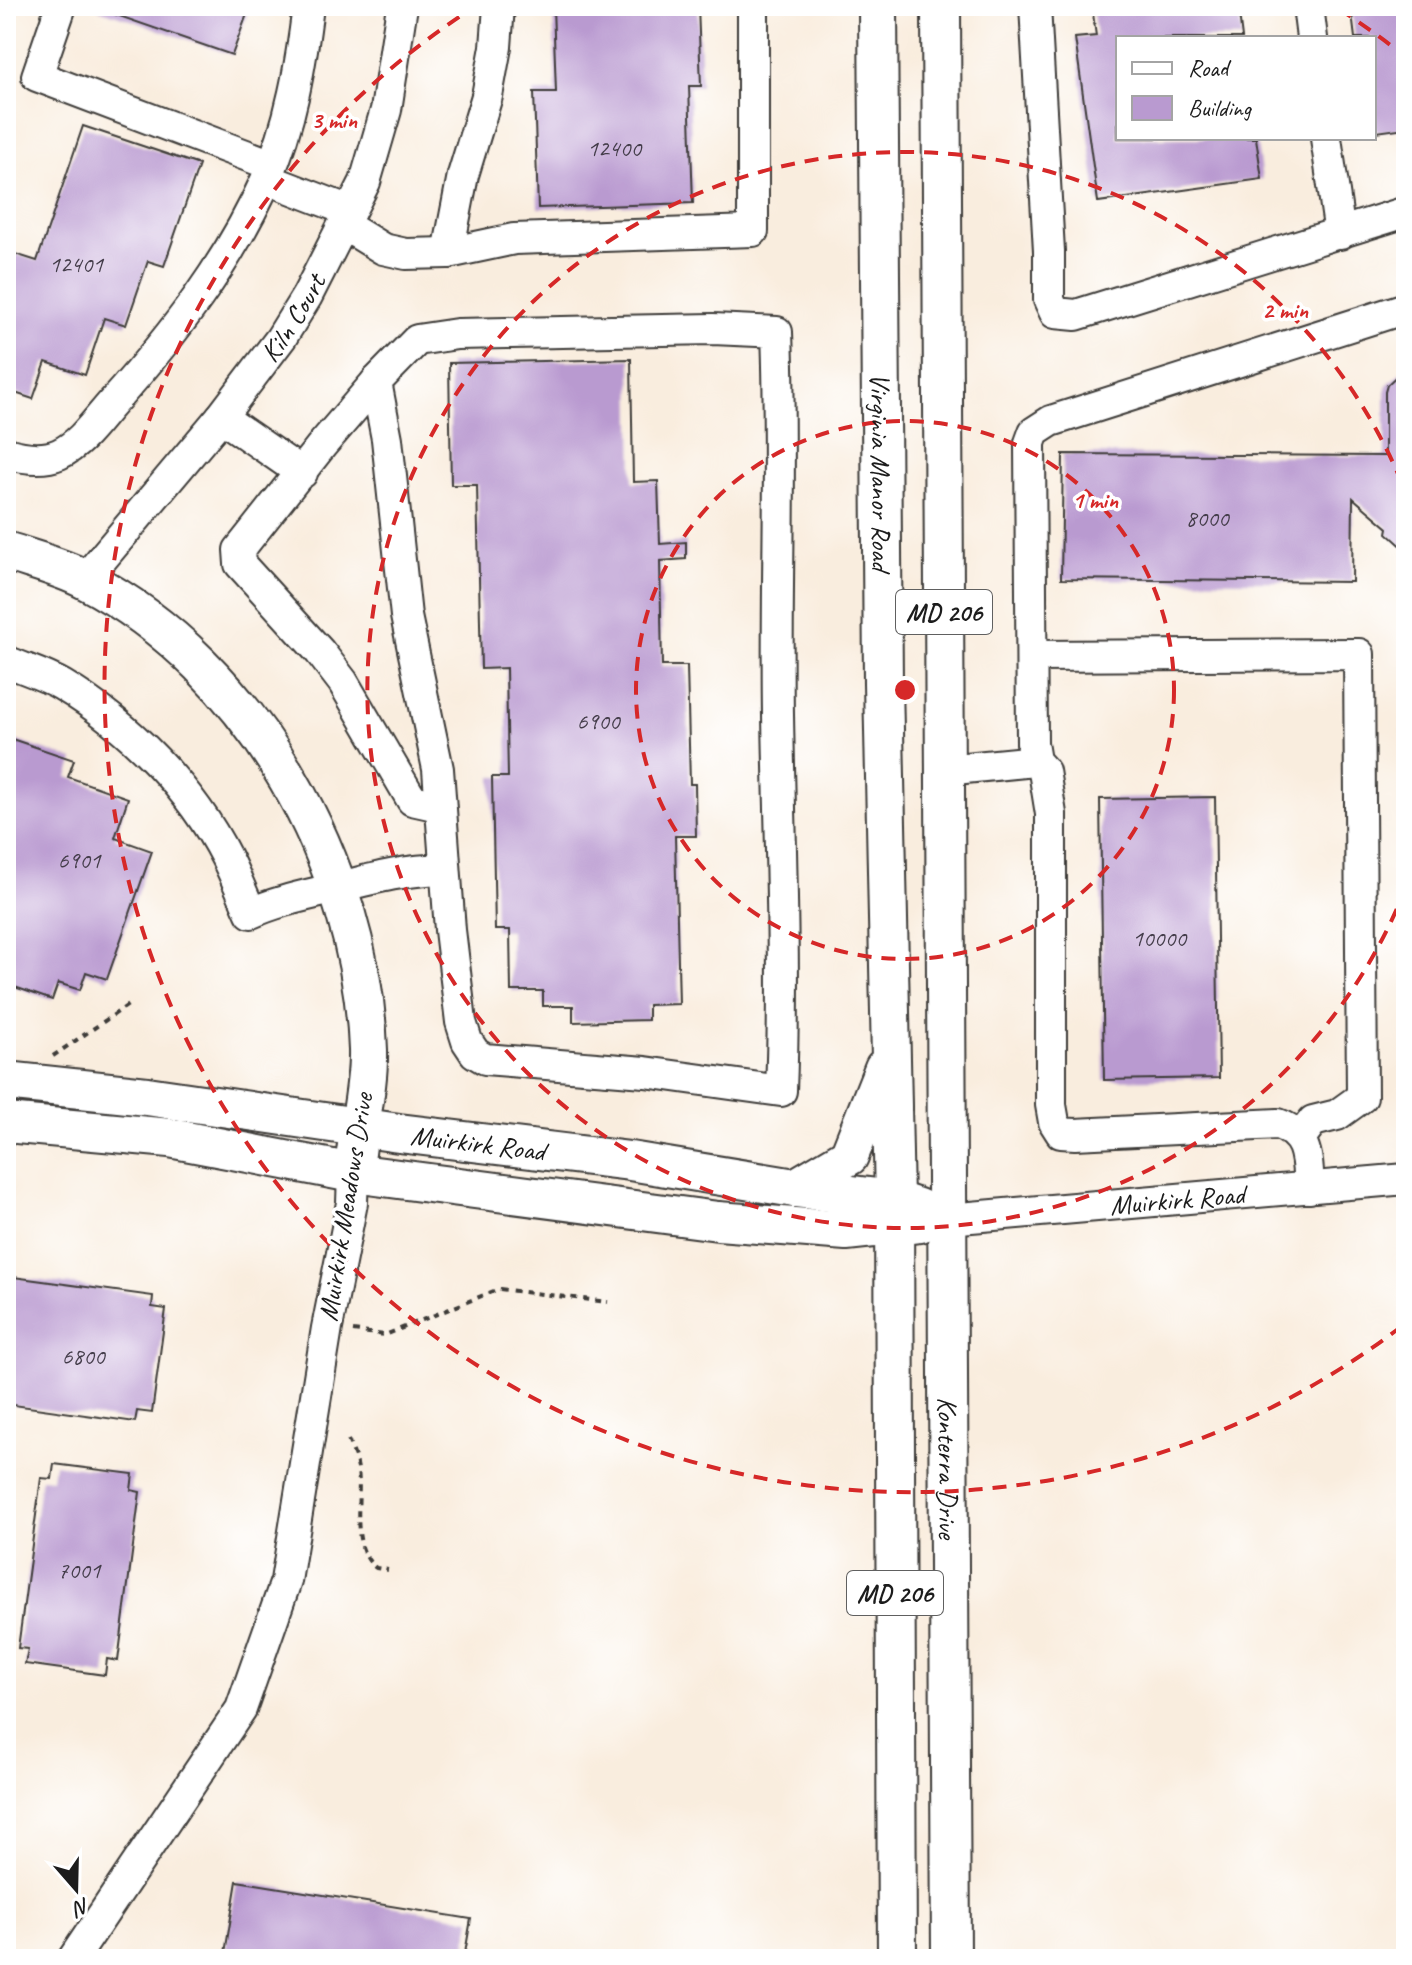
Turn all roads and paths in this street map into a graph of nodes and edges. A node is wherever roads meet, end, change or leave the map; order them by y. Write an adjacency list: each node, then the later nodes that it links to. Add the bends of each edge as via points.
1 (61, 6): 12 (street, via 37,76)
2 (308, 6): 12 (street, via 296,90)
3 (402, 6): 14 (street, Kiln Court, via 386,110 365,182)
4 (499, 6): 16 (street, via 487,96 463,175)
5 (753, 6): 16 (street, via 753,231 514,239)
6 (878, 6): 32 (main road, Virginia Manor Road / MD 206)
7 (941, 6): 27 (main road, MD 206)
8 (1035, 6): 15 (street, via 1049,300 1055,313 1076,315)
9 (1308, 6): 10 (street)
10 (1312, 36)
11 (1326, 140): 15 (street)
12 (269, 172): 14 (street); 20 (street, via 220,268 193,306 75,445 49,458)
13 (1406, 212): 15 (street)
14 (347, 218): 16 (street, via 383,249); 19 (street, Kiln Court, via 281,338)
15 (1340, 234)
16 (448, 253)
17 (1406, 308): 24 (street, via 1051,421 1034,432 1029,469)
18 (376, 382): 21 (street); 28 (street, via 406,616 438,769); 29 (street, via 417,340 457,334 777,332 781,1091 645,1072 485,1059 475,1053 461,1022)
19 (221, 417): 21 (street); 23 (street, Kiln Court)
20 (6, 453)
21 (302, 473): 28 (street, via 239,550 240,564 343,682 412,800)
22 (6, 551): 23 (main road, Muirkirk Meadows Drive)
23 (85, 579): 30 (main road, Muirkirk Meadows Drive, via 174,642 246,716 317,835)
24 (1032, 656): 26 (street); 37 (street, via 1359,654 1362,1097 1337,1115 1313,1121)
25 (6, 661): 30 (street, via 61,684 160,765 210,829 251,913)
26 (1035, 761): 27 (street); 37 (street, via 1044,771 1051,814 1051,1105 1061,1133 1278,1124)
27 (945, 770): 43 (main road, MD 206)
28 (439, 806): 29 (street)
29 (445, 869): 30 (street, via 408,870)
30 (338, 887): 36 (main road, Muirkirk Meadows Drive, via 358,953 366,1024 368,1054)
31 (131, 1003): 33 (path)
32 (891, 1050): 40 (main road, via 849,1156); 42 (main road, Virginia Manor Road / MD 206)
33 (44, 1062)
34 (6, 1081): 36 (main road, Muirkirk Road)
35 (6, 1123): 38 (main road, Muirkirk Road, via 170,1138)
36 (359, 1127): 38 (main road, Muirkirk Meadows Drive); 40 (main road, Muirkirk Road)
37 (1300, 1138): 41 (street)
38 (353, 1173): 42 (main road, Muirkirk Road, via 718,1221 846,1231); 45 (street, Muirkirk Meadows Drive)
39 (1406, 1179): 41 (street, Muirkirk Road)
40 (795, 1188): 42 (main road, Muirkirk Road)
41 (1309, 1188): 43 (street, Muirkirk Road)
42 (894, 1213): 43 (main road, Muirkirk Road); 49 (main road, Konterra Drive / MD 206)
43 (948, 1219): 50 (main road, Konterra Drive / MD 206)
44 (608, 1302): 45 (path, via 499,1289 385,1335)
45 (327, 1328): 48 (street, Muirkirk Meadows Drive, via 286,1581 241,1709)
46 (348, 1440): 47 (path, via 358,1466 363,1552 376,1568)
47 (388, 1570)
48 (73, 1959)
49 (897, 1959)
50 (951, 1959)

